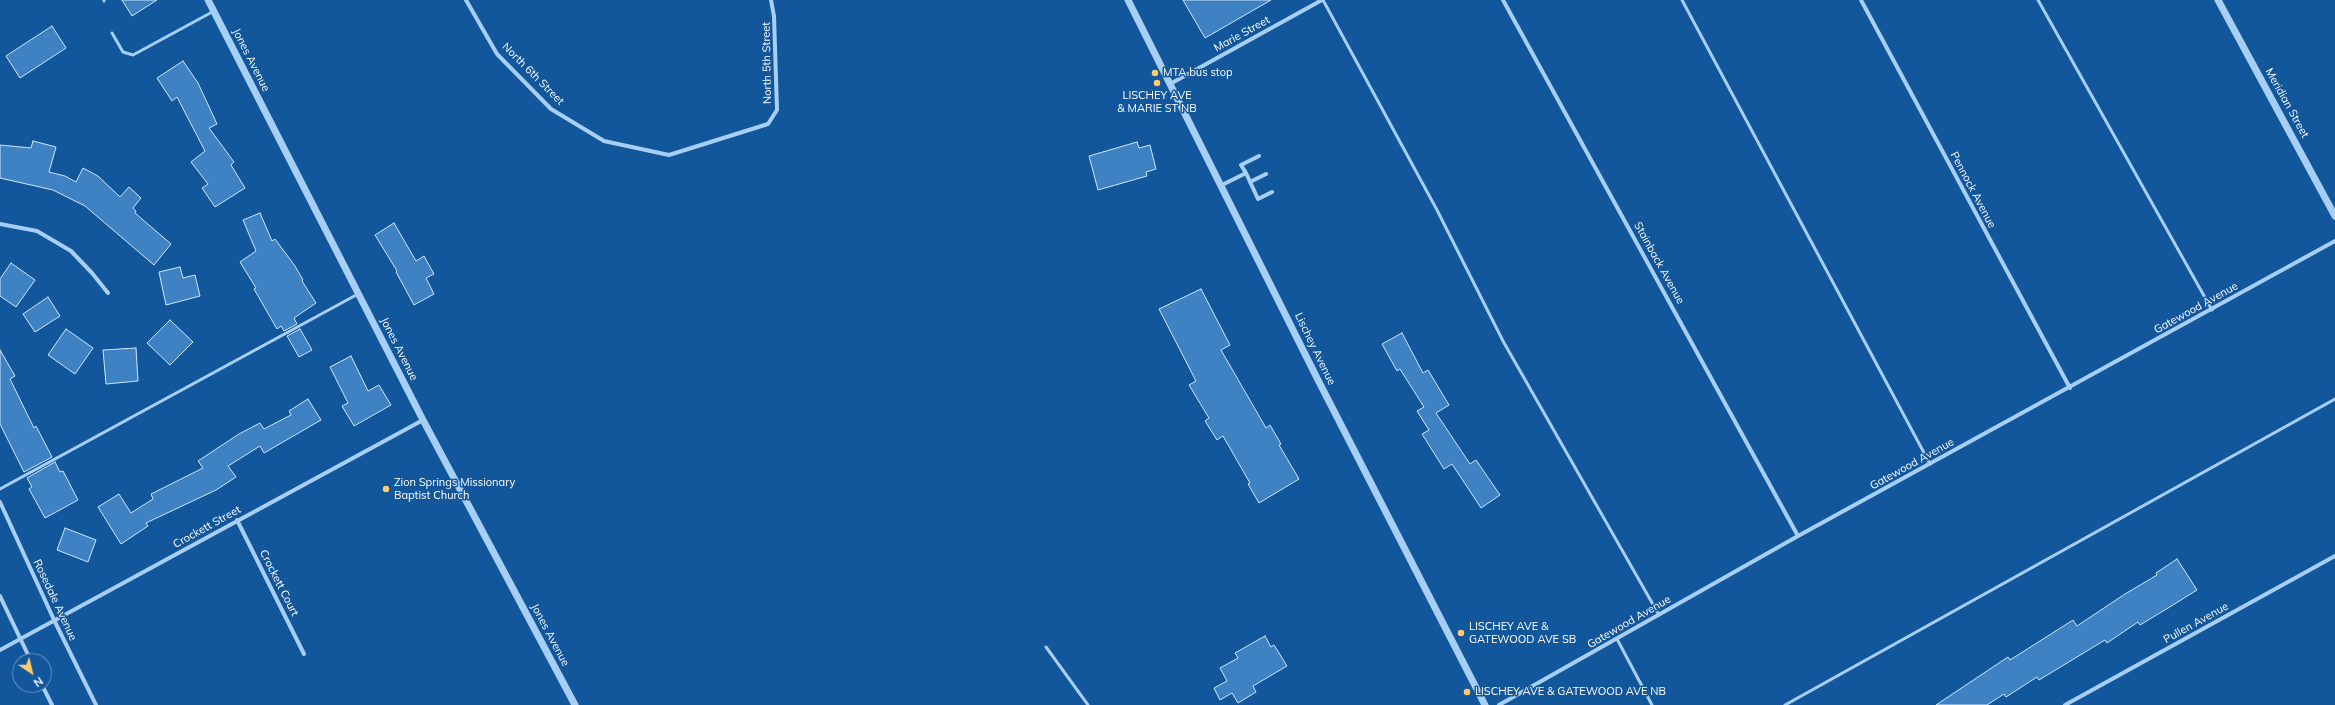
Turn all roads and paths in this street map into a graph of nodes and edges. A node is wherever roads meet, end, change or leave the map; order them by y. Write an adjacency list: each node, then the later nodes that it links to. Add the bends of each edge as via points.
1 (208, 0): 11 (street, Jones Avenue)
2 (466, 0): 14 (street, North 6th Street, via 497,54 551,108 604,141 670,155)
3 (771, 0): 14 (street, North 5th Street, via 774,16 777,110)
4 (1128, 0): 13 (street, Lischey Avenue)
5 (1323, 0): 13 (street, Marie Street); 37 (lane, via 1437,210 1503,341)
6 (1503, 0): 34 (street, Stainback Avenue)
7 (1682, 0): 30 (lane)
8 (1861, 0): 27 (street, Pennock Avenue)
9 (2038, 0): 26 (lane)
10 (2218, 0): 21 (street, Meridian Street)
11 (214, 11): 12 (lane, via 133,55 123,52); 25 (street, Jones Avenue)
12 (112, 33)
13 (1170, 84): 19 (street, Lischey Avenue)
14 (768, 124)
15 (1259, 156): 16 (street, via 1241,165)
16 (1246, 173): 18 (street); 19 (street)
17 (1266, 174): 18 (street)
18 (1250, 182): 20 (street, via 1258,199)
19 (1222, 186): 50 (street, Lischey Avenue, via 1317,378)
20 (1272, 192)
21 (2335, 216)
22 (0, 224): 24 (street, via 37,231 72,250)
23 (2335, 241): 26 (street, Gatewood Avenue)
24 (108, 293)
25 (358, 294): 29 (street, Jones Avenue); 31 (lane)
26 (2212, 310): 27 (street, Gatewood Avenue)
27 (2070, 388): 30 (street, Gatewood Avenue)
28 (2335, 399): 53 (lane)
29 (423, 420): 33 (street, Crockett Street); 48 (street, Jones Avenue)
30 (1930, 464): 34 (street, Gatewood Avenue)
31 (0, 489)
32 (0, 502): 38 (street, Rosedale Avenue)
33 (237, 520): 38 (street, Crockett Street); 44 (street, Crockett Court)
34 (1798, 536): 37 (street, Gatewood Avenue)
35 (2335, 556): 54 (street, Pullen Avenue)
36 (0, 596): 40 (street)
37 (1659, 615): 39 (street, Gatewood Avenue)
38 (55, 622): 40 (street, Crockett Street); 47 (street, Rosedale Avenue)
39 (1618, 639): 51 (street, Gatewood Avenue); 52 (lane)
40 (20, 640): 42 (street, Crockett Street); 43 (street)
41 (1046, 647): 49 (lane)
42 (0, 650)
43 (27, 653)
44 (304, 654)
45 (46, 693): 46 (street)
46 (52, 705)
47 (96, 705)
48 (575, 705)
49 (1088, 705)
50 (1485, 705)
51 (1499, 705)
52 (1652, 705)
53 (1786, 705)
54 (2065, 705)

